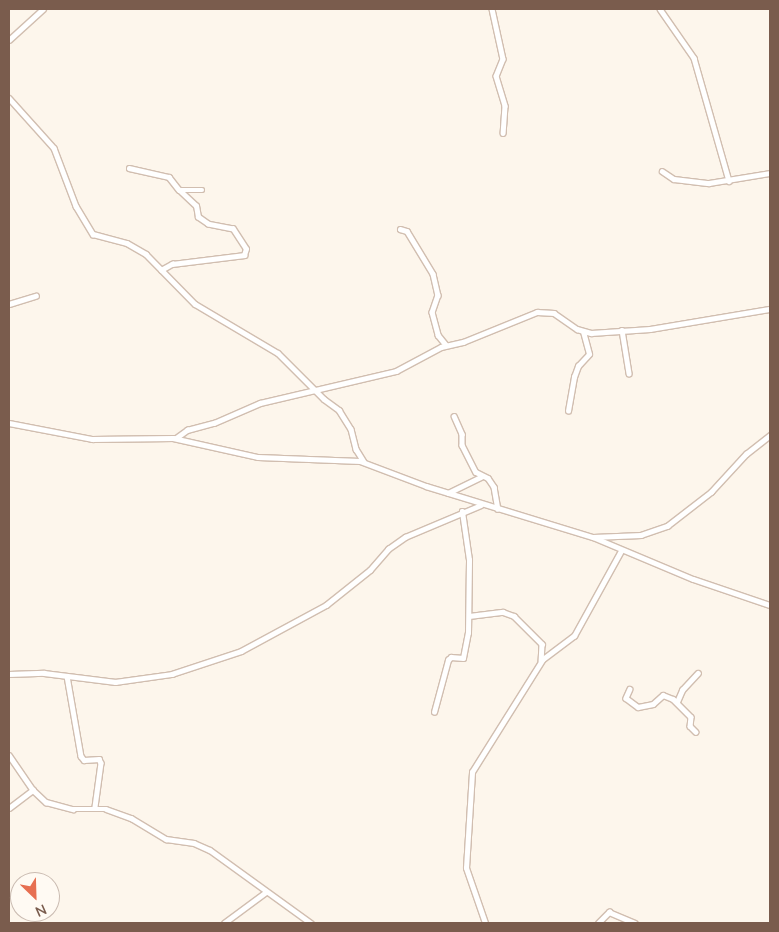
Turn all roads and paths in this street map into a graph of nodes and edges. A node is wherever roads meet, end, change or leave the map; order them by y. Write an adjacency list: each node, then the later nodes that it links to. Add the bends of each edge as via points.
1 (43, 9): 4 (street)
2 (492, 9): 6 (street, via 503,59 496,76 505,106)
3 (660, 9): 10 (street, via 683,38 698,68)
4 (9, 40)
5 (9, 98): 14 (street, via 54,148 76,206 93,234 127,243 146,254)
6 (503, 133)
7 (129, 168): 11 (street, via 169,177)
8 (662, 171): 10 (street, via 684,181)
9 (770, 173): 10 (street)
10 (729, 181)
11 (179, 190): 12 (street); 14 (street, via 196,206 198,217 208,224 232,229 246,249 244,255 172,264)
12 (202, 190)
13 (400, 229): 20 (street, via 407,231 433,274 438,295 432,312 438,335)
14 (161, 270): 22 (street, via 196,304 278,353)
15 (36, 296): 16 (street)
16 (9, 304)
17 (770, 309): 18 (street, via 724,319)
18 (622, 330): 19 (street); 21 (street)
19 (583, 332): 20 (street, via 558,314 542,311 463,342); 23 (street, via 589,354 574,377)
20 (446, 345): 22 (street, via 396,371)
21 (629, 373)
22 (313, 389): 27 (street, via 253,405 214,423 187,430); 28 (street, via 344,416 351,428 359,458)
23 (568, 411)
24 (454, 416): 29 (street, via 462,434 462,444)
25 (9, 423): 27 (street, via 92,439)
26 (770, 435): 35 (street, via 746,454 710,492 667,526 642,536)
27 (176, 438): 28 (street, via 258,457 339,458)
28 (365, 463): 30 (street)
29 (481, 476): 30 (street); 33 (street, via 490,480)
30 (448, 493): 31 (street)
31 (462, 497): 32 (street); 34 (street)
32 (483, 504): 33 (street); 34 (street)
33 (498, 509): 35 (street)
34 (463, 511): 38 (street, via 469,560); 44 (street, via 392,545 373,568 335,599 247,648 172,674 115,682)
35 (593, 538): 36 (street)
36 (621, 551): 37 (street); 40 (street, via 574,636)
37 (770, 605)
38 (468, 616): 39 (street, via 509,613 528,628); 47 (street, via 463,658 448,658)
39 (542, 646): 40 (street, via 546,652); 41 (street)
40 (552, 653): 41 (street)
41 (540, 665): 56 (street, via 472,772 466,868)
42 (698, 673): 46 (street, via 682,690)
43 (9, 674): 44 (street)
44 (67, 676): 51 (street, via 81,756 84,760 99,759 101,763)
45 (630, 689): 46 (street, via 626,698 638,707 653,704 667,695)
46 (677, 702): 48 (street, via 691,717 690,726)
47 (434, 712)
48 (696, 732)
49 (9, 755): 50 (street)
50 (33, 790): 51 (street, via 56,806 73,809); 52 (street)
51 (95, 807): 53 (street, via 131,818 166,839 194,843 210,850)
52 (9, 808)
53 (266, 892): 54 (street); 55 (street)
54 (224, 923)
55 (311, 923)
56 (485, 923)
57 (598, 923): 58 (street, via 609,912)
58 (635, 923)

